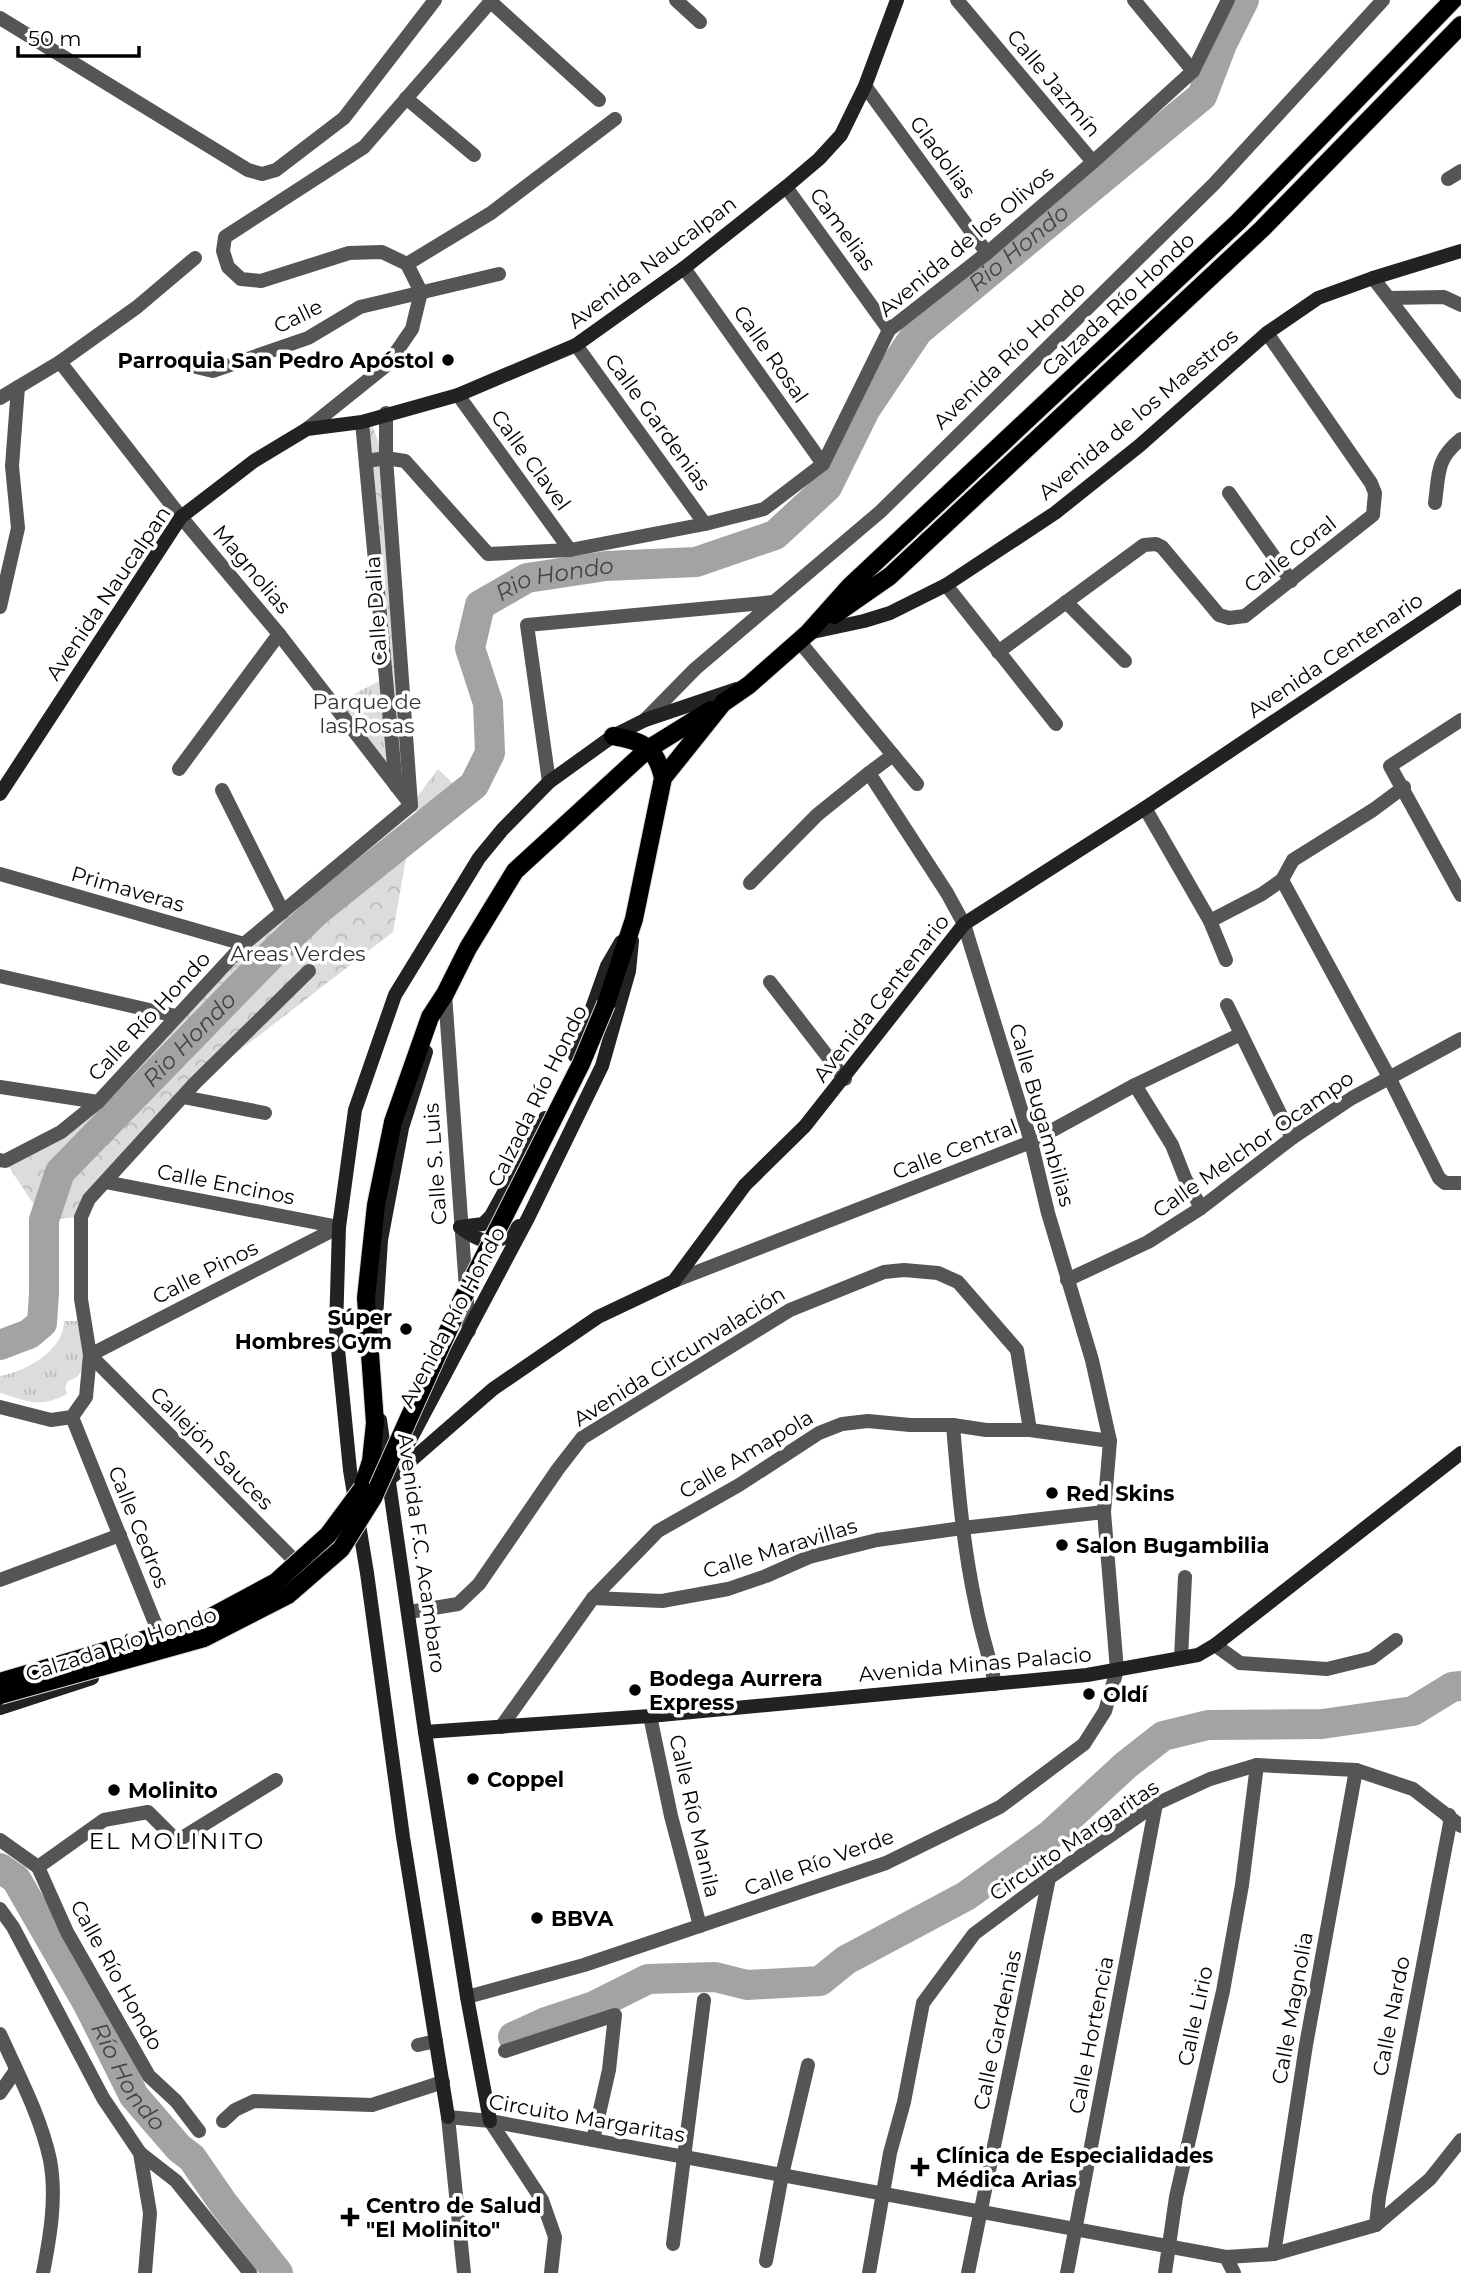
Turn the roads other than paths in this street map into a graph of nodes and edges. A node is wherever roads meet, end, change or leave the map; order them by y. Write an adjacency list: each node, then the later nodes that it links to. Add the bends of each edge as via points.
1 (435, 0): 10 (street, via 344,118 276,170 262,174 248,170)
2 (676, 0): 11 (street)
3 (897, 0): 14 (main road, Avenida Naucalpan)
4 (957, 0): 19 (street, Calle Jazmín)
5 (1134, 0): 13 (street)
6 (1228, 0): 13 (street, Avenida de los Olivos)
7 (1383, 0): 55 (street, Avenida Río Hondo, via 1214,184 880,512)
8 (491, 1): 15 (street); 16 (street)
9 (1455, 4): 61 (main road, Calzada Río Hondo, via 1238,222 850,586)
10 (0, 18)
11 (700, 22)
12 (1461, 25): 61 (main road, Calzada Río Hondo, via 1262,229 1021,454 890,576)
13 (1193, 71): 19 (street, Avenida de los Olivos)
14 (865, 86): 20 (main road, Avenida Naucalpan, via 841,135); 22 (street, Gladolias)
15 (406, 98): 18 (street); 24 (street, via 364,147 225,237 223,251 229,267 241,279 261,281 349,253 382,251)
16 (599, 100)
17 (615, 119): 24 (street, via 491,213)
18 (474, 155)
19 (1093, 162): 22 (street, Avenida de los Olivos)
20 (786, 187): 25 (main road, Avenida Naucalpan); 31 (street, Camelias)
21 (1461, 251): 27 (main road, Avenida de los Maestros)
22 (987, 253): 31 (street, Avenida de los Olivos)
23 (195, 258): 34 (street)
24 (407, 264): 28 (street)
25 (684, 268): 33 (main road, Avenida Naucalpan); 46 (street, Calle Rosal)
26 (499, 274): 28 (street, Calle)
27 (1373, 278): 29 (street); 32 (main road, Avenida de los Maestros, via 1318,298)
28 (421, 292): 35 (street, Calle, via 360,307 308,338 256,358 213,371); 42 (street, via 412,329 388,364)
29 (1389, 298): 30 (street, via 1444,298); 37 (street)
30 (1461, 305)
31 (890, 330): 46 (street, Avenida de los Olivos)
32 (1267, 333): 52 (street, Calle Coral, via 1371,483 1376,503 1373,515); 53 (main road, Avenida de los Maestros, via 1055,513)
33 (576, 345): 38 (main road, Avenida Naucalpan); 50 (street, Calle Gardenias)
34 (60, 362): 36 (street); 49 (street, Magnolias)
35 (192, 366)
36 (18, 387): 39 (street); 57 (street, via 12,466 18,528)
37 (1461, 392)
38 (458, 395): 40 (main road, Avenida Naucalpan); 51 (street, Calle Clavel)
39 (0, 398)
40 (386, 414): 41 (main road, Avenida Naucalpan); 44 (street, Calle Dalia)
41 (362, 422): 42 (main road, Avenida Naucalpan); 45 (street, Calle Dalia)
42 (307, 429): 49 (main road, Avenida Naucalpan, via 254,461)
43 (1461, 439): 48 (street, via 1441,460)
44 (386, 458): 45 (street); 51 (street, Avenida de los Olivos, via 405,461 488,554); 58 (street, Calle Dalia)
45 (367, 461): 59 (street, Calle Dalia)
46 (823, 464): 50 (street, Avenida de los Olivos, via 764,509)
47 (1229, 493): 52 (street)
48 (1435, 503)
49 (181, 517): 60 (street, Magnolias); 80 (main road, Avenida Naucalpan)
50 (705, 524): 51 (street, Avenida de los Olivos)
51 (570, 550)
52 (1291, 581): 56 (street, Calle Coral, via 1245,616 1229,618 1219,615 1162,547 1150,544)
53 (946, 585): 61 (main road, Avenida de los Maestros, via 890,612); 62 (street)
54 (1461, 596): 82 (main road, Avenida Centenario)
55 (774, 601): 66 (street, Avenida Río Hondo, via 695,668); 75 (street, via 527,625)
56 (1066, 602): 62 (street, Calle Coral); 63 (street)
57 (0, 607)
58 (397, 618): 59 (street); 81 (street, Calle Dalia)
59 (380, 620): 78 (street, Calle Dalia)
60 (279, 634): 72 (street); 78 (street, Magnolias)
61 (804, 637): 64 (main road, Calzada Río Hondo); 71 (street)
62 (998, 652): 68 (street)
63 (1125, 661)
64 (748, 685): 65 (main road, Calzada Río Hondo); 66 (main road)
65 (723, 703): 70 (main road, Avenida F.C. Acambaro); 74 (main road, Calzada Río Hondo)
66 (645, 720): 69 (main road)
67 (1461, 720): 77 (street, via 1390,765)
68 (1056, 724)
69 (613, 736): 70 (main road, via 634,739); 75 (main road)
70 (648, 749): 74 (main road, via 659,760); 96 (main road, Avenida F.C. Acambaro, via 515,870)
71 (893, 755): 73 (street); 76 (street)
72 (179, 769)
73 (869, 773): 85 (street, via 817,815); 90 (street, Calle Bugambilias)
74 (663, 778): 88 (main road, Calzada Río Hondo)
75 (549, 782): 115 (main road, via 479,858 394,995 355,1110)
76 (917, 784)
77 (1404, 787): 84 (street, via 1293,860); 86 (street)
78 (396, 789): 81 (street, Magnolias)
79 (222, 790): 87 (street)
80 (0, 794)
81 (411, 805): 87 (street, Calle Río Hondo)
82 (1145, 808): 89 (street); 90 (main road, Avenida Centenario)
83 (0, 874): 91 (street, Primaveras)
84 (1282, 880): 89 (street); 101 (street)
85 (750, 883)
86 (1461, 895)
87 (283, 912): 91 (street, Calle Río Hondo)
88 (634, 919): 114 (main road, Avenida Río Hondo, via 629,971 602,1066); 116 (main road, Avenida Río Hondo, via 607,965 579,1048 557,1095 491,1216 483,1224); 146 (main road, Calzada Río Hondo, bridge, via 581,1064 460,1304 373,1498 341,1549 288,1595 204,1638)
89 (1210, 920): 92 (street)
90 (964, 924): 102 (main road, Avenida Centenario); 109 (street, Calle Bugambilias)
91 (244, 944): 98 (street, Calle Río Hondo)
92 (1226, 960)
93 (309, 971): 105 (street)
94 (0, 976): 98 (street)
95 (771, 982): 102 (street)
96 (445, 994): 116 (street, Calle S. Luis); 127 (main road, Avenida F.C. Acambaro, via 402,1128 381,1240 373,1361); 143 (main road, Avenida F.C. Acambaro, bridge, via 430,1017 393,1122 376,1205 366,1298 375,1423 362,1489 328,1535 276,1582 198,1624)
97 (1227, 1005): 99 (street)
98 (176, 1016): 106 (street, Calle Río Hondo)
99 (1241, 1034): 103 (street, Calle Central); 108 (street)
100 (1461, 1040): 101 (street, Calle Melchor Ocampo)
101 (1389, 1077): 108 (street, Calle Melchor Ocampo); 112 (street, via 1439,1178 1445,1183)
102 (845, 1079): 118 (main road, Avenida Centenario, via 745,1185)
103 (1135, 1085): 109 (street, Calle Central); 113 (street, via 1172,1146)
104 (0, 1087): 106 (street)
105 (183, 1097): 107 (street); 111 (street)
106 (98, 1102): 110 (street, Calle Río Hondo, via 61,1132)
107 (265, 1113)
108 (1292, 1138): 113 (street, Calle Melchor Ocampo)
109 (1031, 1142): 117 (street, Calle Bugambilias); 118 (street, Calle Central)
110 (2, 1161)
111 (105, 1182): 115 (street, Calle Encinos); 120 (street, via 89,1199 81,1217 81,1299)
112 (1461, 1183)
113 (1201, 1208): 117 (street, Calle Melchor Ocampo, via 1148,1242)
114 (528, 1218): 116 (main road, via 509,1237 493,1242 476,1239); 119 (main road, Avenida Río Hondo)
115 (339, 1227): 120 (street, Calle Pinos); 129 (main road, via 336,1329)
116 (460, 1227): 119 (street, Calle S. Luis)
117 (1067, 1280): 125 (street, Calle Bugambilias, via 1092,1360)
118 (674, 1281): 127 (main road, Avenida Centenario, via 598,1317 493,1389)
119 (469, 1331): 127 (main road, Avenida Río Hondo)
120 (90, 1355): 122 (street, via 86,1397); 133 (street, Callejón Sauces)
121 (0, 1407): 122 (street, via 51,1420)
122 (72, 1417): 132 (street, Calle Cedros)
123 (953, 1425): 124 (street, Calle Amapola); 130 (street); 136 (street, Calle Amapola, via 868,1421 819,1433 658,1531)
124 (1030, 1430): 125 (street, Calle Amapola); 137 (street, Avenida Circunvalación, via 1017,1350 958,1282 938,1273 884,1272 790,1310 582,1438 479,1584 458,1604)
125 (1110, 1441): 128 (street, Calle Bugambilias)
126 (1461, 1454): 139 (main road, Avenida Minas Palacio)
127 (388, 1483): 129 (main road, Calzada Río Hondo); 131 (main road, Calzada Río Hondo); 137 (main road, Avenida F.C. Acambaro)
128 (1104, 1512): 130 (street, Calle Maravillas); 142 (street, Calle Bugambilias)
129 (357, 1513): 131 (main road); 133 (main road, Calzada Río Hondo)
130 (962, 1528): 136 (street, Calle Maravillas, via 877,1540 809,1557 728,1590 662,1601); 144 (street)
131 (360, 1531): 140 (main road, Calzada Río Hondo, via 316,1580 286,1602 220,1637); 165 (main road)
132 (120, 1535): 135 (street); 140 (street, Calle Cedros)
133 (304, 1570): 140 (main road, Calzada Río Hondo, via 277,1590)
134 (1185, 1577): 141 (street)
135 (0, 1580)
136 (593, 1598): 149 (street, Calle Amapola)
137 (409, 1612): 150 (main road, Avenida F.C. Acambaro)
138 (1396, 1640): 139 (street, via 1372,1658 1327,1669 1240,1663)
139 (1215, 1645): 141 (main road, Avenida Minas Palacio)
140 (164, 1647): 145 (main road, Calzada Río Hondo); 147 (main road, Calzada Río Hondo)
141 (1181, 1658): 142 (main road, Avenida Minas Palacio)
142 (1117, 1670): 144 (main road, Avenida Minas Palacio); 161 (street, Calle Río Verde, via 1105,1711 1084,1744 1000,1807 886,1863)
143 (0, 1682)
144 (995, 1684): 148 (main road, Avenida Minas Palacio)
145 (0, 1689)
146 (0, 1695)
147 (0, 1708)
148 (650, 1716): 149 (main road, Avenida Minas Palacio); 161 (street, Calle Río Manila)
149 (500, 1727): 150 (main road, Avenida Minas Palacio)
150 (425, 1732): 162 (main road, Avenida F.C. Acambaro)
151 (1257, 1765): 152 (street, Circuito Margaritas); 154 (street, Circuito Margaritas, via 1210,1779); 187 (street, Calle Lirio, via 1223,1991)
152 (1356, 1770): 155 (street, Circuito Margaritas, via 1413,1789); 188 (street, Calle Magnolia)
153 (276, 1780): 158 (street, via 177,1841 148,1812 104,1820)
154 (1156, 1804): 159 (street, Circuito Margaritas); 185 (street, Calle Hortencia)
155 (1449, 1815): 156 (street, Circuito Margaritas); 184 (street, Calle Nardo)
156 (1461, 1826)
157 (0, 1840): 158 (street)
158 (38, 1867): 176 (street, Calle Río Hondo, via 67,1932 149,2077 176,2101)
159 (1049, 1878): 182 (street, Circuito Margaritas, via 974,1934 923,2003); 183 (street, Calle Gardenias)
160 (0, 1909): 179 (street, via 103,2098)
161 (700, 1926): 162 (street, Calle Río Verde)
162 (467, 1997): 175 (main road, Avenida F.C. Acambaro)
163 (704, 2000): 180 (street)
164 (0, 2034): 170 (street)
165 (436, 2041): 166 (street); 171 (main road)
166 (418, 2045)
167 (505, 2051): 177 (street, via 615,2015 609,2070)
168 (808, 2065): 181 (street)
169 (0, 2069): 170 (street)
170 (16, 2070): 172 (street); 191 (street, via 50,2160 53,2199)
171 (443, 2082): 173 (main road); 174 (street, via 372,2105 254,2101)
172 (0, 2094)
173 (448, 2117): 175 (street, Circuito Margaritas); 194 (street)
174 (223, 2121)
175 (490, 2121): 177 (street, Circuito Margaritas); 195 (street, via 542,2200 555,2238)
176 (198, 2131)
177 (593, 2140): 180 (street, Circuito Margaritas)
178 (1461, 2140): 184 (street, Circuito Margaritas, via 1430,2179)
179 (141, 2153): 192 (street, via 150,2213); 193 (street, via 176,2181)
180 (684, 2157): 181 (street, Circuito Margaritas); 186 (street)
181 (782, 2175): 182 (street, Circuito Margaritas); 190 (street)
182 (883, 2193): 183 (street, Circuito Margaritas); 196 (street)
183 (981, 2211): 185 (street, Circuito Margaritas); 197 (street, Calle Gardenias)
184 (1376, 2225): 188 (street, Circuito Margaritas)
185 (1077, 2229): 187 (street, Circuito Margaritas); 198 (street, Calle Hortencia)
186 (673, 2244)
187 (1168, 2246): 189 (street, Circuito Margaritas); 199 (street, Calle Lirio)
188 (1274, 2254): 189 (street, Circuito Margaritas)
189 (1226, 2257): 200 (street)
190 (766, 2261)
191 (43, 2273)
192 (145, 2273)
193 (250, 2273)
194 (464, 2273)
195 (551, 2273)
196 (869, 2273)
197 (968, 2273)
198 (1067, 2273)
199 (1165, 2273)
200 (1234, 2273)

